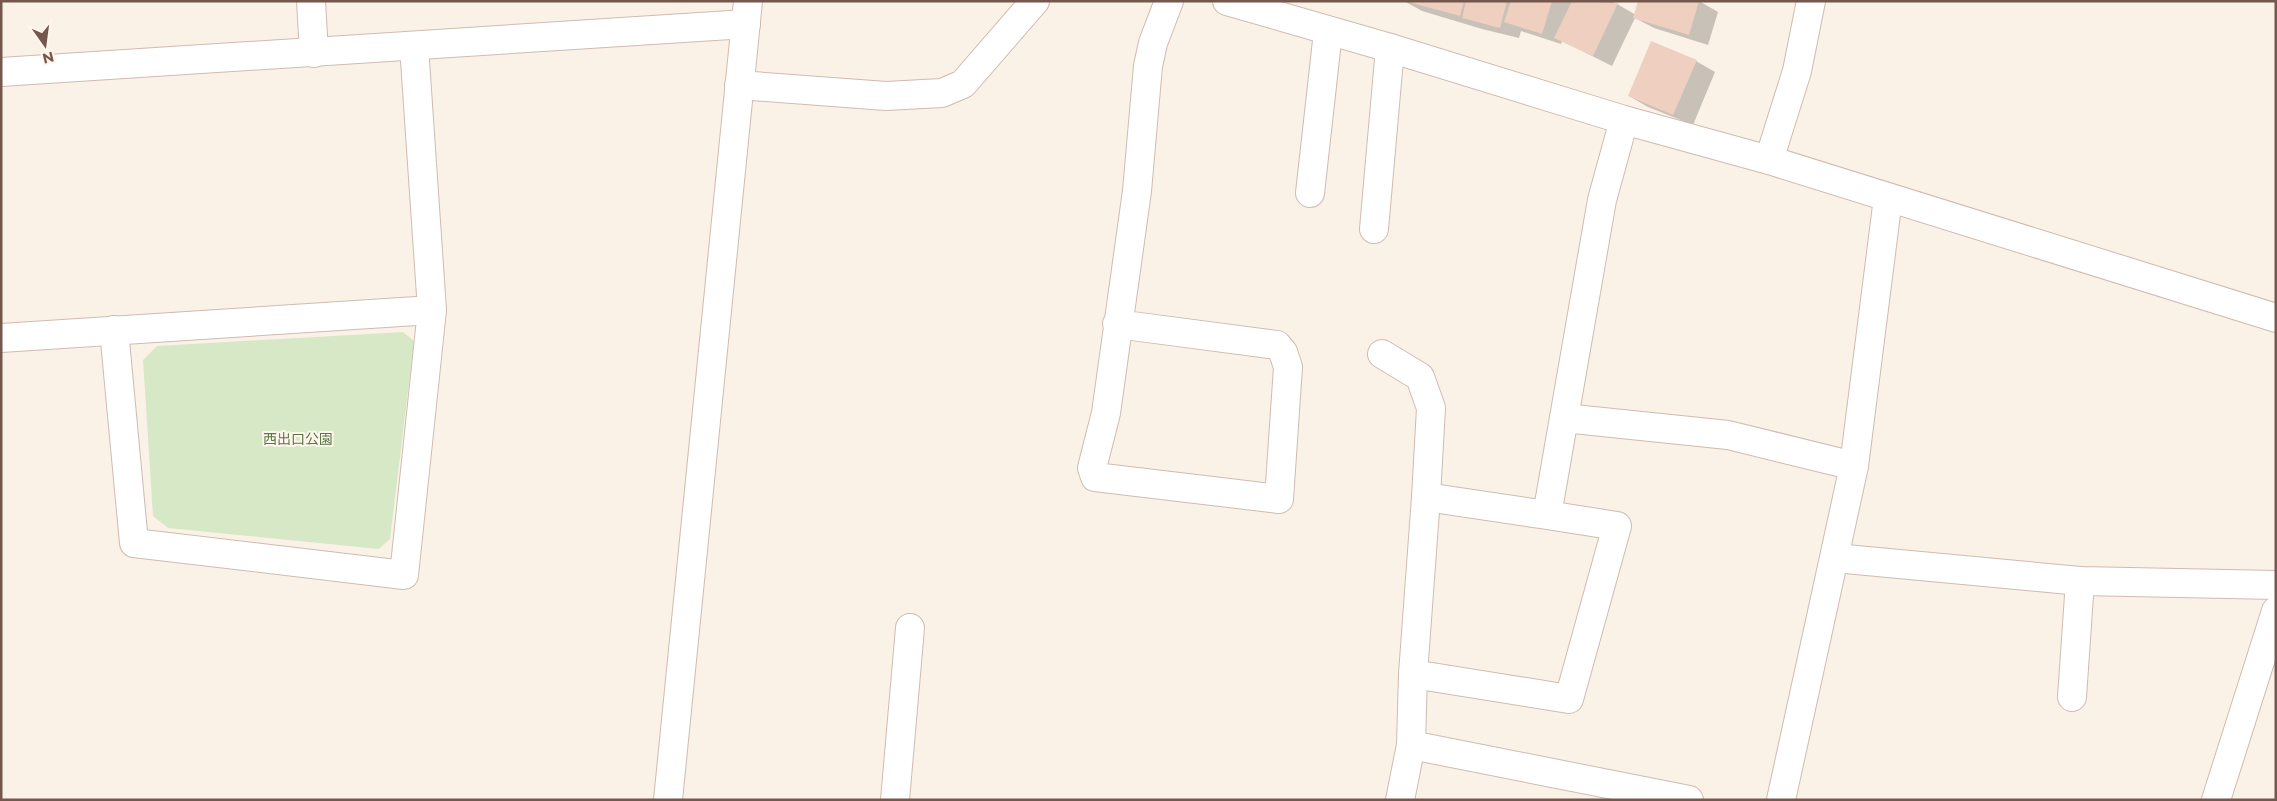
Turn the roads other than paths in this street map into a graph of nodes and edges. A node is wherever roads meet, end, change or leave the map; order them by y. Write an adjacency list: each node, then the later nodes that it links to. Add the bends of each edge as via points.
1 (311, 1): 10 (street)
2 (1034, 1): 12 (street, via 963,84 942,93 886,96)
3 (1170, 1): 20 (street, via 1153,43 1148,66 1137,191)
4 (1227, 1): 7 (street)
5 (1811, 1): 14 (street, via 1797,71)
6 (747, 13): 8 (street); 12 (street)
7 (1328, 32): 9 (street); 15 (street)
8 (414, 46): 10 (street); 18 (street)
9 (1390, 48): 13 (street); 17 (street)
10 (314, 54): 11 (street)
11 (1, 72)
12 (739, 85): 36 (street)
13 (1624, 120): 14 (street); 24 (street, via 1602,200)
14 (1769, 160): 16 (street)
15 (1310, 193)
16 (1888, 198): 19 (street); 25 (street)
17 (1374, 229)
18 (432, 310): 21 (street); 21 (street, via 404,575 134,542)
19 (2276, 318)
20 (1117, 324): 20 (street, via 1106,413 1092,468 1095,477 1279,499 1288,367 1277,345)
21 (114, 330): 22 (street)
22 (1, 338)
23 (1382, 354): 26 (street, via 1420,378 1431,408)
24 (1564, 418): 25 (street, via 1728,434); 27 (street)
25 (1854, 466): 28 (street)
26 (1426, 498): 27 (street); 33 (street)
27 (1547, 515): 33 (street, via 1617,526 1569,699)
28 (1836, 558): 29 (street); 40 (street)
29 (2080, 581): 30 (street); 34 (street)
30 (2276, 585)
31 (2276, 611): 41 (street)
32 (910, 628): 37 (street)
33 (1413, 674): 35 (street)
34 (2072, 697)
35 (1411, 745): 38 (street); 39 (street)
36 (668, 800)
37 (895, 800)
38 (1400, 800)
39 (1689, 800)
40 (1781, 800)
41 (2216, 800)

